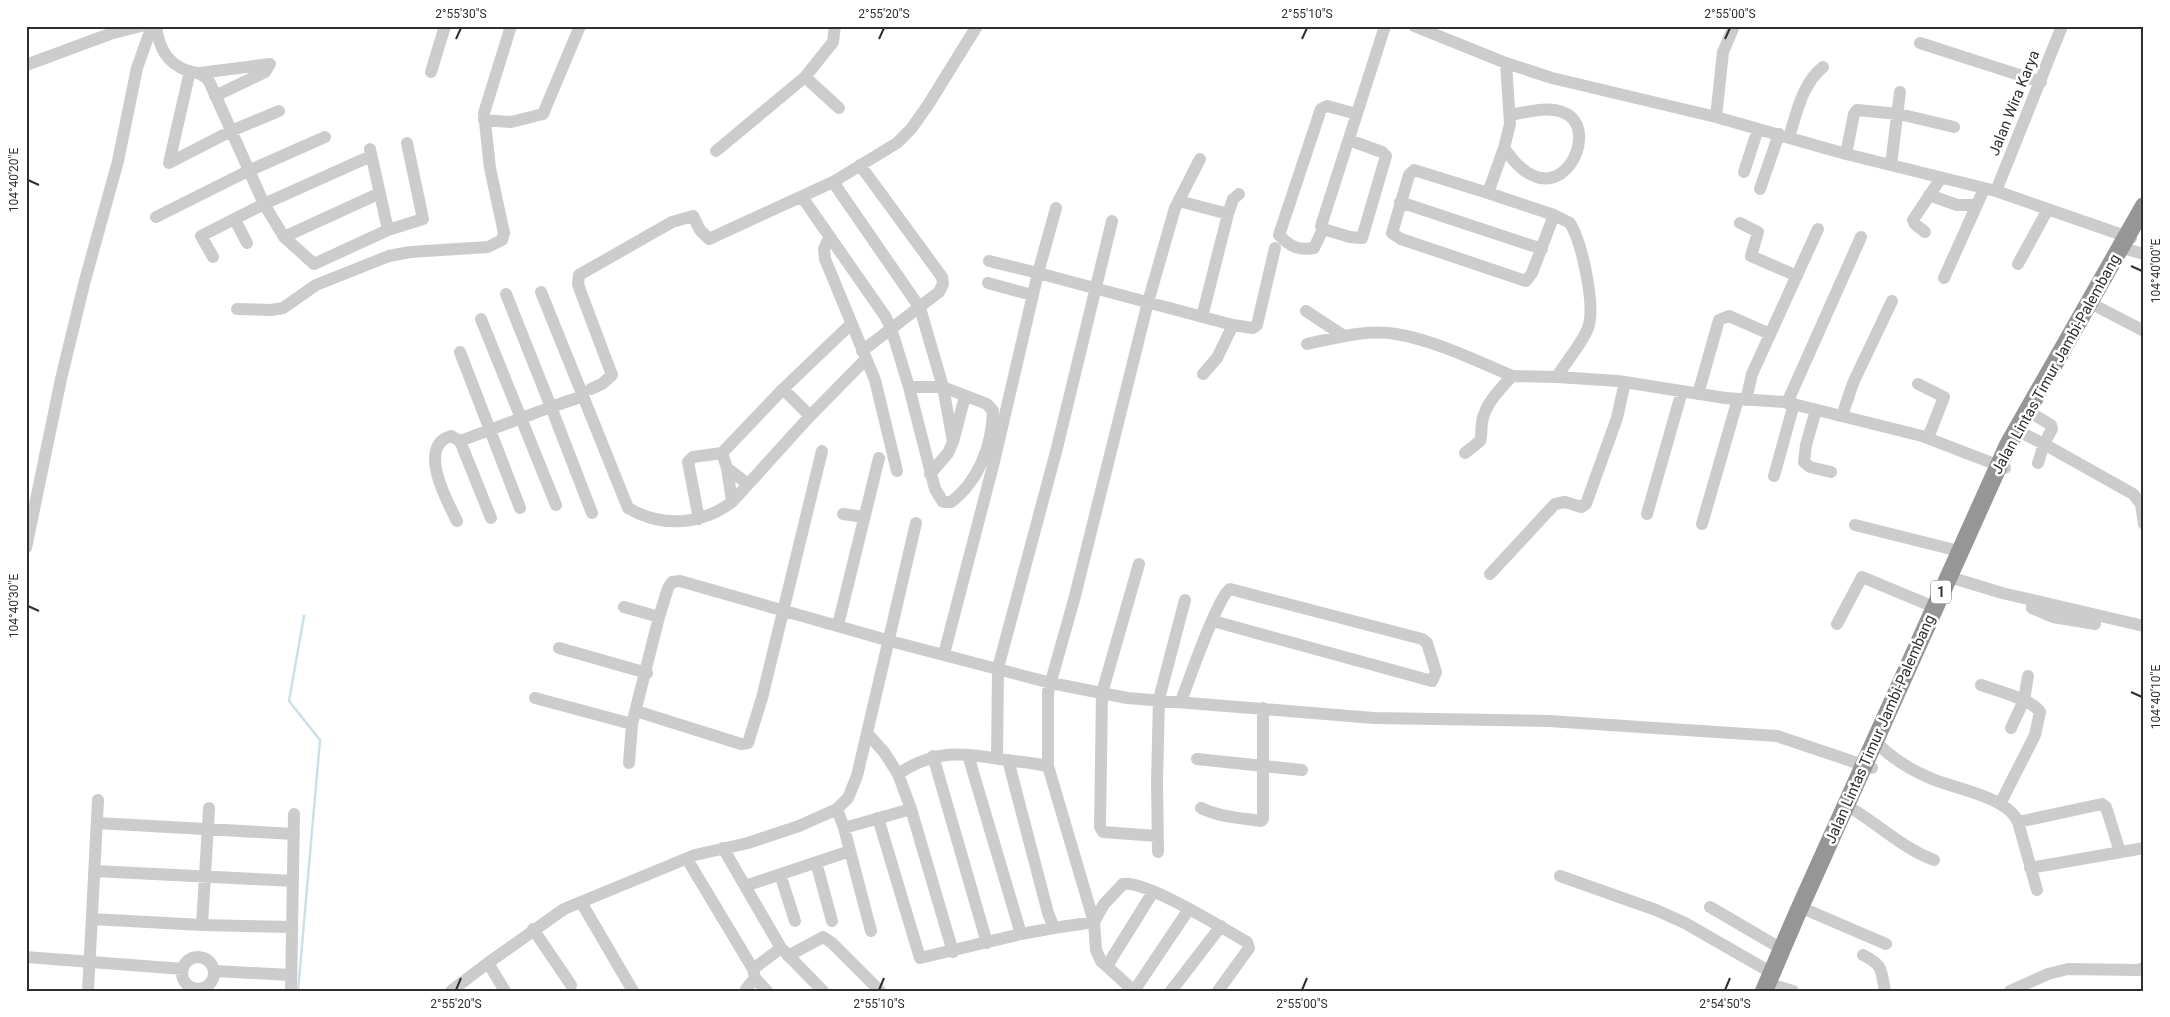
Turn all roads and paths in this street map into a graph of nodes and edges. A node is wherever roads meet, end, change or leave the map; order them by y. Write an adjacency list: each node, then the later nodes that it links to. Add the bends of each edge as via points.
1 (141, 26): 15 (street)
2 (152, 26): 163 (street, via 139,61 116,170 84,284)
3 (156, 26): 17 (street, via 163,53)
4 (444, 26): 18 (street)
5 (511, 26): 29 (street, via 485,106)
6 (580, 26): 29 (street, via 543,114 511,122)
7 (835, 26): 19 (street, via 833,42)
8 (978, 26): 41 (street, via 911,129 897,143)
9 (1385, 26): 25 (street)
10 (1414, 26): 14 (street)
11 (1734, 26): 28 (street, via 1723,52)
12 (2062, 26): 20 (street, Jalan Wira Karya)
13 (1920, 43): 20 (street)
14 (1506, 63): 27 (street); 28 (street, via 1552,78)
15 (26, 65)
16 (1823, 67): 33 (street, via 1809,81)
17 (195, 72): 22 (street, via 209,81); 22 (street, via 270,64 265,72); 32 (street, via 170,163)
18 (431, 72)
19 (805, 77): 23 (street); 38 (street)
20 (2041, 82): 48 (street, Jalan Wira Karya)
21 (1900, 92): 26 (street)
22 (215, 96): 32 (street)
23 (839, 108)
24 (279, 111): 32 (street)
25 (1357, 114): 35 (street); 67 (street, via 1328,106 1321,109 1279,235 1286,243 1304,250 1314,248)
26 (1898, 114): 30 (street); 39 (street, via 1855,112); 42 (street)
27 (1511, 115): 37 (street); 37 (street, via 1548,109 1571,116 1578,127 1576,155 1567,171 1558,177 1544,178 1531,175 1518,166)
28 (1716, 117): 31 (street)
29 (484, 120): 94 (street, via 504,233 498,243 488,247 389,256 316,285 283,308)
30 (1954, 127)
31 (1758, 129): 33 (street); 44 (street)
32 (231, 131): 43 (street)
33 (1784, 136): 39 (street); 47 (street)
34 (325, 137): 43 (street)
35 (1348, 140): 67 (street, via 1322,222); 67 (street, via 1382,152 1386,159 1362,238)
36 (407, 143): 69 (street, via 423,219)
37 (1504, 148): 50 (street)
38 (716, 151)
39 (1846, 154): 42 (street)
40 (1200, 159): 54 (street)
41 (860, 165): 46 (street); 93 (street, via 942,277 939,292)
42 (1892, 166): 45 (street)
43 (248, 171): 56 (street); 62 (street)
44 (1744, 172)
45 (1940, 178): 48 (street); 52 (street)
46 (832, 182): 53 (street); 93 (street)
47 (1760, 189)
48 (1990, 190): 57 (street, Jalan Wira Karya); 59 (street)
49 (380, 193): 56 (street, via 371,153); 69 (street); 71 (street)
50 (1488, 193): 55 (street, via 1414,170 1409,175); 61 (street)
51 (1239, 194): 60 (street, via 1233,199)
52 (1929, 195): 57 (street, via 1957,205); 70 (street, via 1913,220)
53 (802, 198): 73 (street); 118 (street, via 709,239 693,216 677,220 583,271 578,284 612,375)
54 (1179, 200): 60 (street); 91 (street)
55 (1400, 202): 77 (street); 77 (street, via 1392,228 1396,238 1522,280 1530,278)
56 (264, 204): 64 (street); 71 (street)
57 (1976, 205): 84 (street, Jalan Wira Karya)
58 (1056, 208): 82 (street)
59 (2048, 209): 74 (street); 81 (street)
60 (1228, 214): 96 (street)
61 (1554, 215): 77 (street); 110 (street, via 1573,228 1585,270 1589,303 1588,327)
62 (156, 217)
63 (2143, 217): 74 (highway, Jalan Lintas Timur Jambi-Palembang / 1)
64 (234, 220): 75 (street); 79 (street, via 201,236)
65 (1112, 221): 86 (street)
66 (1740, 223): 83 (street, via 1759,234 1751,256)
67 (1323, 229)
68 (1818, 229): 83 (street)
69 (388, 230): 71 (street, via 314,264)
70 (1926, 232)
71 (284, 237)
72 (1861, 237): 122 (street)
73 (829, 238): 98 (street, via 824,259); 100 (street)
74 (2128, 241): 78 (street); 92 (highway, Jalan Lintas Timur Jambi-Palembang / 1); 142 (highway, Jalan Lintas Timur Jambi-Palembang / 1, via 2048,372)
75 (247, 243)
76 (1275, 248): 99 (street, via 1257,325 1252,328)
77 (1542, 249)
78 (2144, 254)
79 (213, 257)
80 (989, 261): 82 (street)
81 (2018, 264)
82 (1038, 273): 86 (street); 89 (street)
83 (1797, 276): 102 (street)
84 (1944, 278)
85 (988, 283): 89 (street)
86 (1096, 289): 91 (street); 182 (street)
87 (541, 292): 118 (street)
88 (506, 294): 123 (street)
89 (1032, 295): 181 (street, via 994,462)
90 (1892, 301): 127 (street)
91 (1148, 302): 96 (street); 185 (street)
92 (2094, 305): 101 (street); 125 (highway, Jalan Lintas Timur Jambi-Palembang / 1)
93 (920, 308): 100 (street); 114 (street)
94 (237, 309)
95 (1306, 312): 103 (street)
96 (1202, 317): 99 (street)
97 (481, 319): 128 (street)
98 (851, 324): 106 (street); 116 (street)
99 (1233, 325): 108 (street, via 1217,358)
100 (891, 328): 106 (street); 115 (street)
101 (2144, 331)
102 (1770, 334): 119 (street, via 1729,316 1718,320); 121 (street)
103 (1344, 336): 104 (street); 109 (street, via 1395,333 1459,353)
104 (1307, 344)
105 (460, 352): 129 (street)
106 (864, 355): 107 (street); 111 (street)
107 (852, 374): 111 (street); 126 (street)
108 (1203, 374)
109 (1512, 376): 110 (street); 139 (street, via 1486,409 1480,441)
110 (1557, 376): 112 (street)
111 (874, 380): 144 (street)
112 (1617, 382): 117 (street); 166 (street, via 1617,418 1586,504 1581,507 1561,502 1555,504)
113 (1918, 384): 131 (street, via 1944,397)
114 (943, 387): 115 (street); 120 (street); 133 (street)
115 (909, 388): 146 (street)
116 (783, 389): 126 (street); 138 (street)
117 (1682, 391): 119 (street); 154 (street)
118 (587, 393): 123 (street); 157 (street, via 628,508 664,521)
119 (1698, 394): 121 (street)
120 (965, 396): 133 (street); 146 (street, via 987,404 993,412 985,458 951,502 943,502 939,498)
121 (1742, 400): 122 (street); 160 (street)
122 (1790, 404): 124 (street); 135 (street)
123 (551, 407): 128 (street); 152 (street)
124 (1816, 410): 127 (street); 137 (street)
125 (2033, 414): 130 (highway, Jalan Lintas Timur Jambi-Palembang / 1); 134 (street, via 2052,427)
126 (810, 416): 148 (street)
127 (1842, 416): 131 (street)
128 (520, 418): 129 (street); 150 (street)
129 (489, 429): 132 (street); 151 (street)
130 (2022, 433): 134 (street); 142 (highway, Jalan Lintas Timur Jambi-Palembang / 1)
131 (1928, 438): 142 (street)
132 (460, 441): 156 (street); 158 (street, via 451,436 442,441 435,467)
133 (953, 442): 146 (street)
134 (2044, 444): 141 (street); 161 (street, via 2138,498)
135 (1782, 446): 137 (street); 147 (street)
136 (822, 451): 172 (street)
137 (1804, 452): 145 (street, via 1806,465)
138 (722, 453): 143 (street); 157 (street, via 694,457 688,462)
139 (1465, 453)
140 (879, 458): 155 (street)
141 (2038, 464)
142 (2002, 466): 164 (highway, Jalan Lintas Timur Jambi-Palembang / 1); 167 (highway, Jalan Lintas Timur Jambi-Palembang / 1)
143 (726, 468): 148 (street); 149 (street)
144 (897, 471)
145 (1832, 472)
146 (930, 474)
147 (1774, 476)
148 (748, 484): 149 (street)
149 (732, 502): 157 (street)
150 (556, 505)
151 (520, 508)
152 (592, 513)
153 (843, 514): 155 (street)
154 (1647, 514)
155 (864, 517): 177 (street)
156 (491, 518)
157 (699, 519)
158 (457, 521)
159 (916, 523): 179 (street)
160 (1702, 524)
161 (2144, 524)
162 (1855, 525): 164 (street)
163 (26, 548)
164 (1959, 551): 171 (highway, Jalan Lintas Timur Jambi-Palembang / 1)
165 (1140, 564): 187 (street)
166 (1490, 574)
167 (1956, 579): 169 (street); 197 (highway, Jalan Lintas Timur Jambi-Palembang / 1)
168 (1186, 600): 189 (street)
169 (2033, 600): 176 (street, via 2032,608 2053,617); 178 (street)
170 (624, 607): 173 (street)
171 (1934, 607): 175 (street, via 1862,577); 205 (highway, Jalan Lintas Timur Jambi-Palembang / 1)
172 (783, 609): 173 (street, via 677,580 668,588); 177 (street); 193 (street, via 748,743 741,744)
173 (659, 617): 183 (street)
174 (1213, 621): 174 (street, via 1432,681 1435,676 1427,643 1422,639 1232,589 1225,593); 191 (street)
175 (1837, 624)
176 (2095, 624)
177 (838, 625): 179 (street)
178 (2144, 626)
179 (890, 641): 181 (street); 196 (street)
180 (559, 648): 183 (street)
181 (944, 654): 182 (street)
182 (998, 668): 185 (street); 200 (street)
183 (646, 673): 193 (street)
184 (2028, 676): 190 (street)
185 (1051, 682): 187 (street); 204 (street, via 1048,692)
186 (1981, 685): 190 (street)
187 (1102, 693): 189 (street); 222 (street, via 1100,827 1103,832 1111,834)
188 (535, 698): 194 (street)
189 (1160, 699): 191 (street); 222 (street)
190 (2024, 700): 195 (street); 209 (street, via 2040,712 2035,735)
191 (1182, 701): 192 (street)
192 (1263, 708): 203 (street); 205 (street, via 1374,718 1603,724 1777,736)
193 (636, 712): 194 (street)
194 (632, 724): 202 (street)
195 (2011, 728)
196 (867, 733): 207 (street); 211 (street, via 855,783 848,798)
197 (1881, 747): 205 (highway, Jalan Lintas Timur Jambi-Palembang / 1); 209 (street, via 1916,772)
198 (968, 754): 199 (street); 200 (street); 254 (street)
199 (933, 756): 207 (street); 255 (street)
200 (1003, 759): 204 (street); 251 (street)
201 (1197, 759): 203 (street)
202 (629, 763)
203 (1264, 765): 206 (street); 212 (street, via 1265,812 1261,821 1213,814)
204 (1048, 766): 247 (street)
205 (1868, 766): 214 (highway, Jalan Lintas Timur Jambi-Palembang / 1); 257 (highway, Jalan Lintas Timur Jambi-Palembang / 1)
206 (1302, 770)
207 (898, 774): 213 (street)
208 (98, 800): 218 (street)
209 (2000, 804): 217 (street, via 2012,812)
210 (209, 808): 219 (street)
211 (837, 808): 220 (street); 223 (street, via 799,826)
212 (1201, 808)
213 (911, 809): 216 (street); 259 (street)
214 (1854, 810): 229 (street, via 1900,844); 243 (highway, Jalan Lintas Timur Jambi-Palembang / 1)
215 (294, 814): 221 (street)
216 (878, 818): 220 (street); 259 (street, via 918,956 923,959)
217 (2018, 822): 227 (street, via 2102,804 2106,807); 231 (street)
218 (97, 823): 219 (street); 232 (street)
219 (208, 828): 221 (street); 235 (street)
220 (844, 828): 225 (street)
221 (294, 834): 236 (street)
222 (1158, 836): 226 (street)
223 (723, 848): 228 (street); 237 (street)
224 (2144, 848): 227 (street)
225 (850, 851): 230 (street); 253 (street)
226 (1158, 852)
227 (2120, 852): 231 (street)
228 (687, 859): 240 (street); 268 (street)
229 (1934, 860)
230 (816, 862): 233 (street); 246 (street)
231 (2030, 868): 238 (street)
232 (95, 871): 235 (street); 244 (street)
233 (780, 874): 237 (street); 245 (street)
234 (1560, 876): 271 (street, via 1685,923)
235 (205, 878): 236 (street); 248 (street)
236 (293, 881): 249 (street)
237 (745, 886): 258 (street)
238 (2037, 890)
239 (1153, 892): 242 (street); 247 (street, via 1130,883 1123,884 1104,904); 264 (street)
240 (581, 902): 252 (street, via 564,909); 277 (street)
241 (1710, 906): 257 (street)
242 (1189, 909): 250 (street); 264 (street, via 1134,991)
243 (1809, 912): 256 (street); 271 (highway, Jalan Lintas Timur Jambi-Palembang / 1)
244 (92, 919): 248 (street); 262 (street)
245 (795, 921)
246 (832, 921)
247 (1094, 922): 251 (street); 264 (street, via 1096,950)
248 (202, 925): 249 (street)
249 (292, 926): 269 (street)
250 (1221, 926): 281 (street); 282 (street, via 1248,942 1249,948)
251 (1054, 928): 254 (street)
252 (533, 930): 263 (street); 270 (street)
253 (871, 931)
254 (1021, 934): 255 (street)
255 (987, 943): 259 (street)
256 (1886, 944)
257 (1782, 949): 271 (highway, Jalan Lintas Timur Jambi-Palembang / 1)
258 (785, 952): 268 (street); 279 (street); 280 (street, via 823,937)
259 (953, 952)
260 (1863, 955): 284 (street, via 1877,962 1882,969)
261 (26, 957): 262 (street)
262 (89, 962): 266 (street); 273 (street)
263 (488, 963): 275 (street); 276 (street)
264 (1107, 966)
265 (2144, 968): 285 (street, via 2068,969)
266 (183, 969): 267 (street, via 189,960 200,956 210,961); 267 (street, via 187,985 197,990 212,982)
267 (215, 971): 269 (street)
268 (754, 974): 272 (street); 278 (street)
269 (291, 975): 274 (street)
270 (571, 985)
271 (1772, 985): 283 (street)
272 (745, 990)
273 (88, 991)
274 (291, 991)
275 (451, 991)
276 (505, 991)
277 (633, 991)
278 (767, 991)
279 (823, 991)
280 (880, 991)
281 (1171, 991)
282 (1218, 991)
283 (1793, 991)
284 (1885, 991)
285 (2010, 991)

